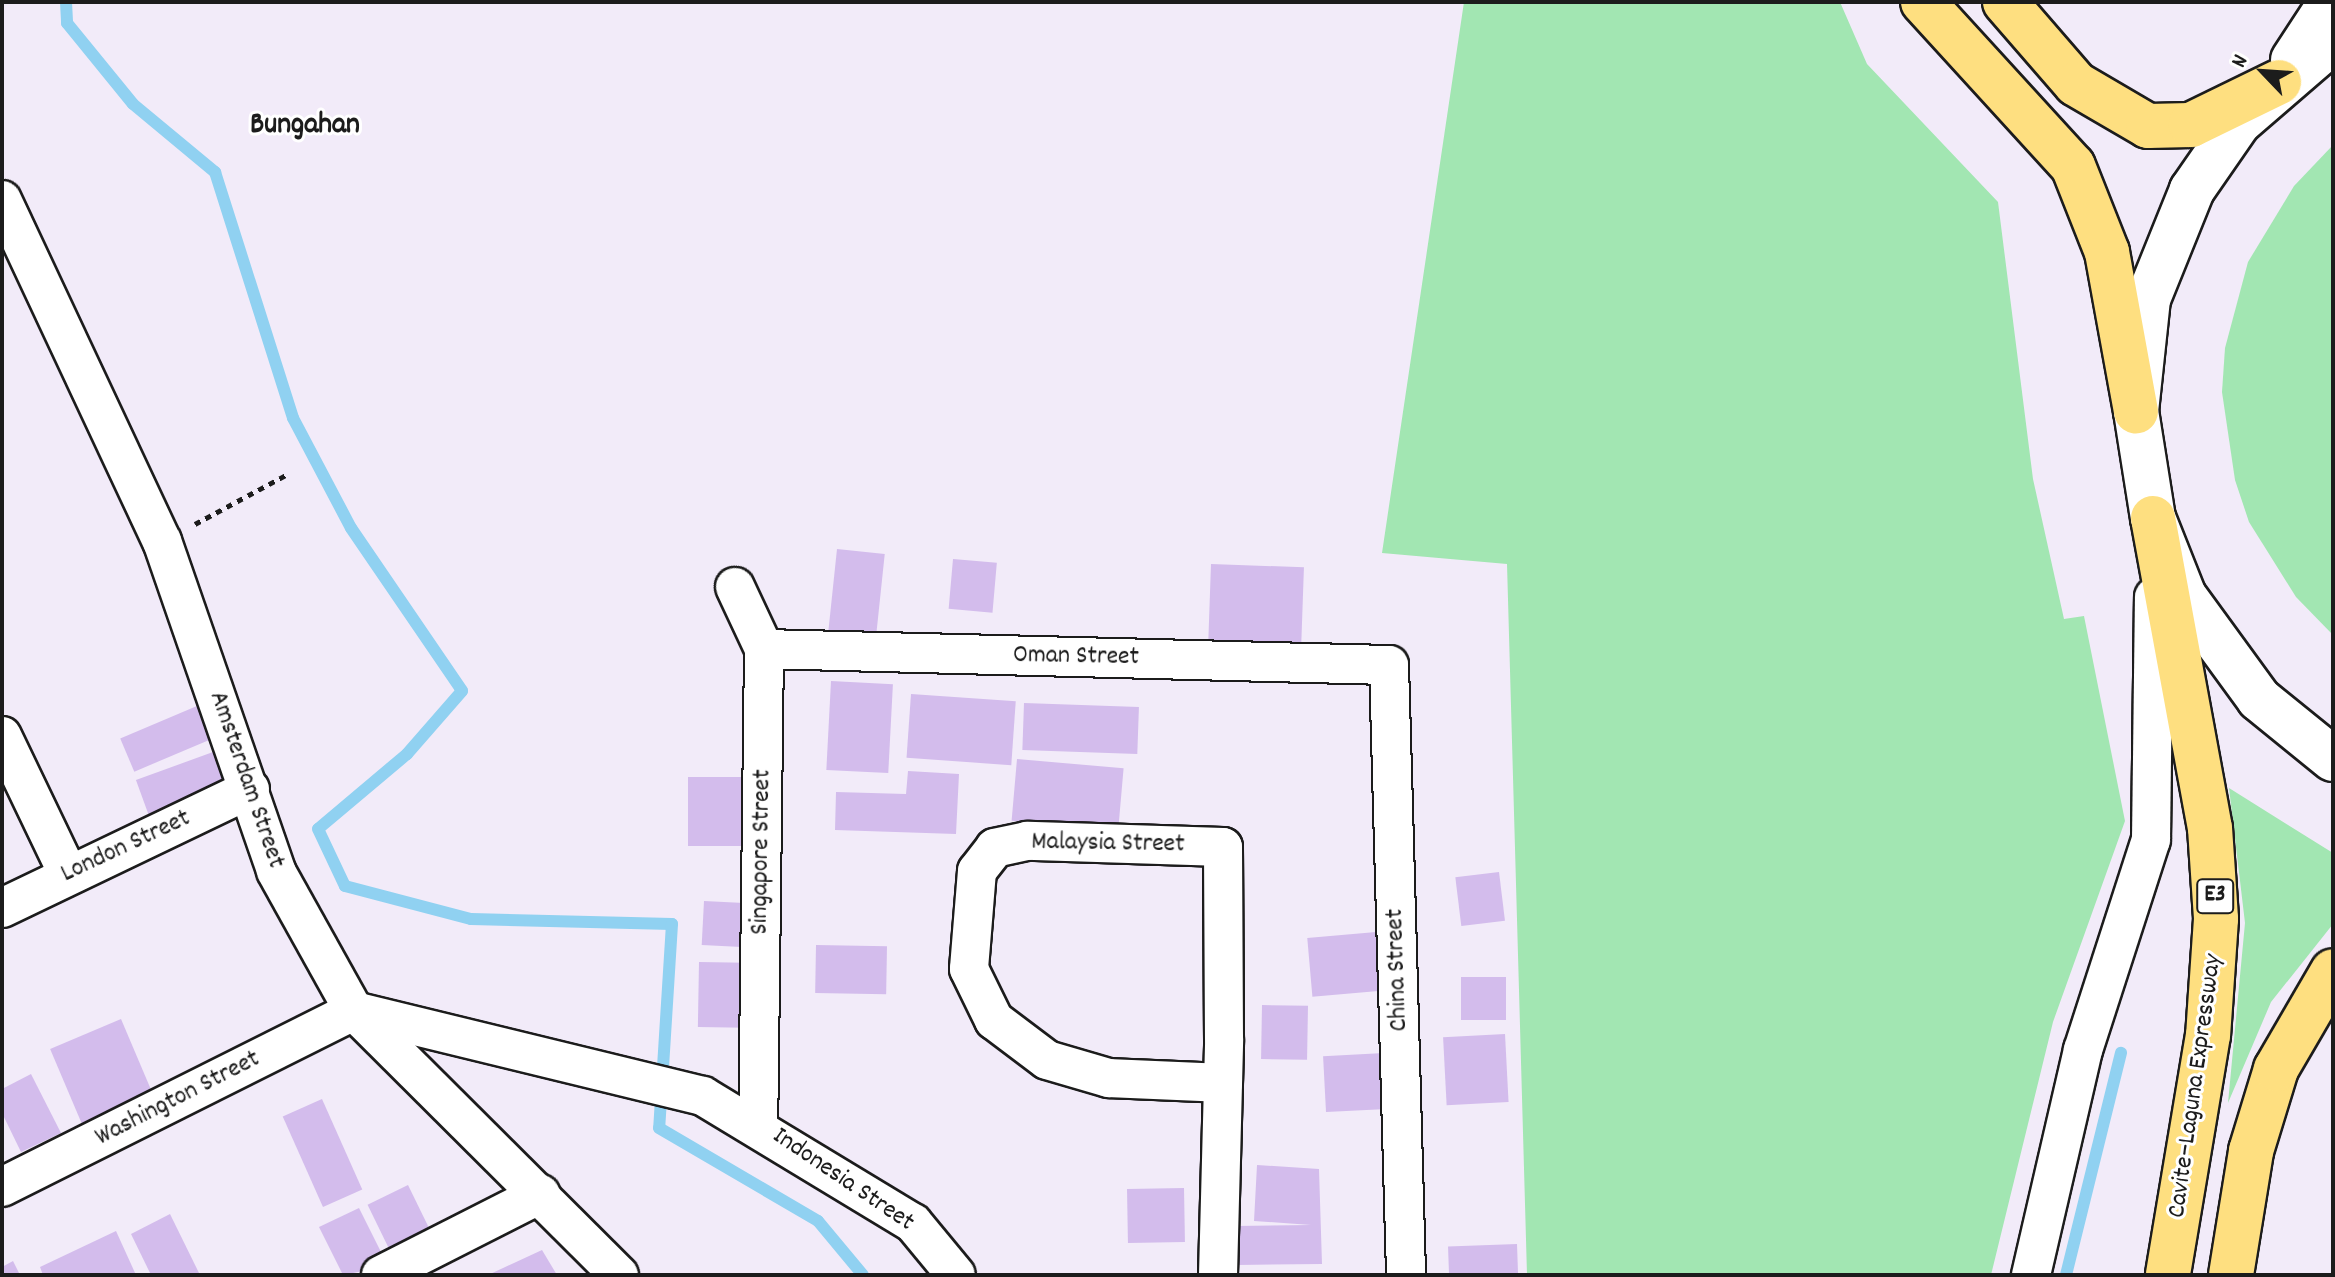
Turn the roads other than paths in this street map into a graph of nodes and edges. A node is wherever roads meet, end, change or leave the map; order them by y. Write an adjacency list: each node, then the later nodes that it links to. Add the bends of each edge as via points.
1 (1923, 2): 7 (highway, via 2073,166 2107,252)
2 (2005, 2): 5 (highway, via 2076,84 2148,126 2191,125)
3 (2331, 2): 5 (main road)
4 (2333, 41): 5 (main road)
5 (2279, 82): 7 (main road, via 2214,156 2173,228 2148,299)
6 (2, 200): 14 (street, Amsterdam Street, via 162,541)
7 (2136, 411): 8 (main road)
8 (2153, 518): 13 (main road, via 2184,596 2229,667); 28 (street, via 2155,819 2083,1050); 29 (highway, Cavite–Laguna Expressway / E3, via 2210,828 2216,919 2208,1035)
9 (735, 587): 10 (street, Singapore Street)
10 (764, 649): 11 (street, Oman Street); 20 (street, Singapore Street)
11 (1389, 665): 27 (street, China Street)
12 (2, 736): 15 (street)
13 (2333, 759)
14 (250, 789): 15 (street, London Street); 18 (street, Amsterdam Street, via 276,871)
15 (68, 874): 16 (street, London Street)
16 (2, 908)
17 (2333, 971): 30 (highway, via 2271,1082)
18 (354, 1011): 20 (street, Indonesia Street, via 541,1052 703,1096); 21 (street, Washington Street); 22 (street, Amsterdam Street)
19 (1223, 1083): 19 (street, Malaysia Street, via 1223,847 1027,841 995,848 977,871 969,969 994,1020 1047,1060 1097,1074); 26 (street, Malaysia Street)
20 (758, 1124): 25 (street, Indonesia Street, via 913,1223)
21 (2, 1187)
22 (541, 1194): 23 (street); 24 (street, Amsterdam Street)
23 (381, 1275)
24 (619, 1275)
25 (956, 1275)
26 (1218, 1275)
27 (1406, 1275)
28 (2031, 1275)
29 (2168, 1275)
30 (2231, 1275)

